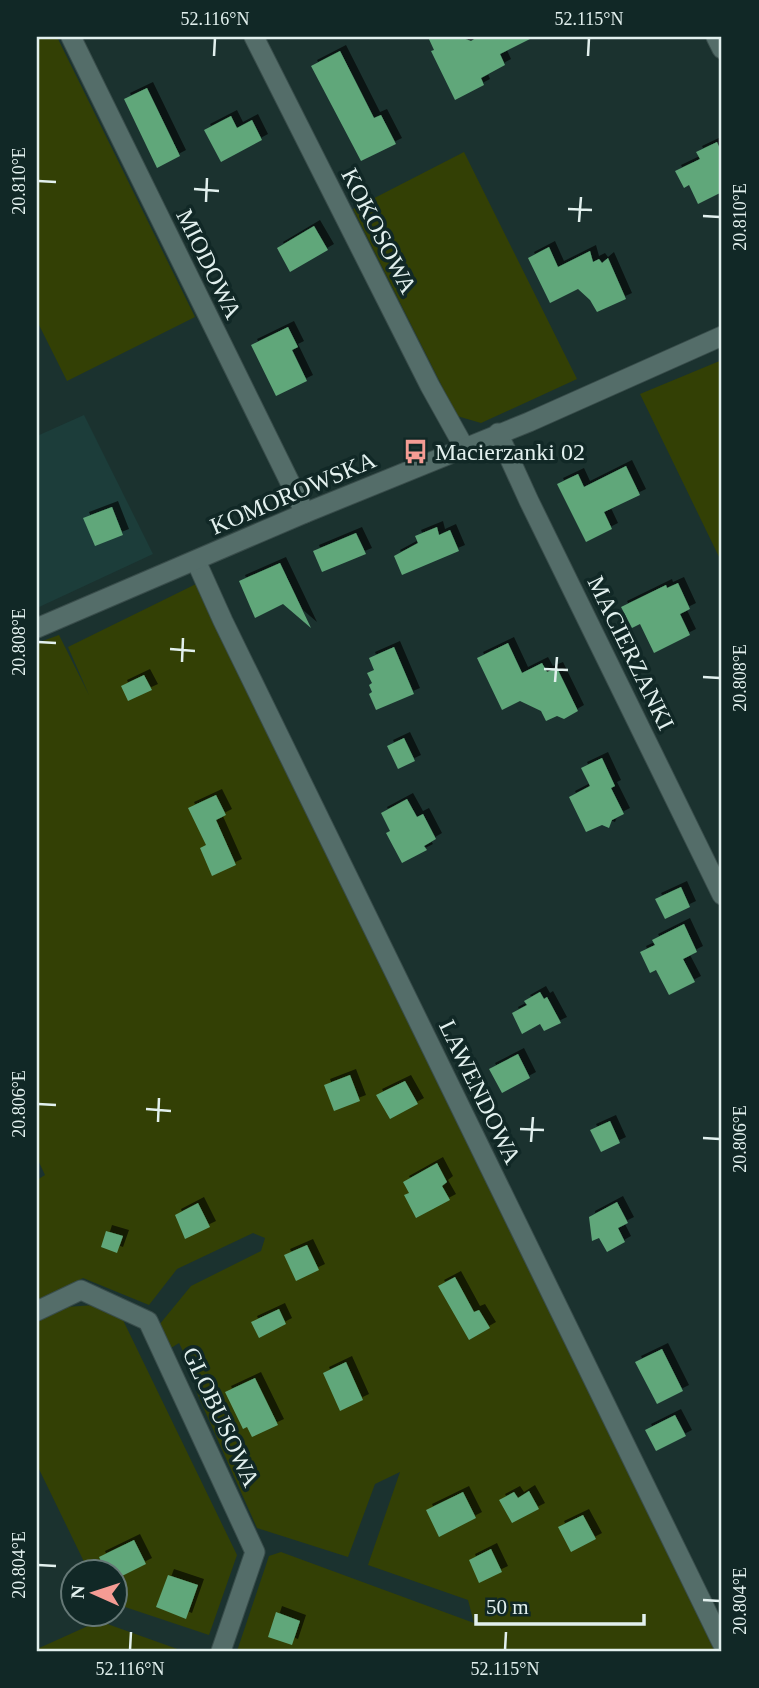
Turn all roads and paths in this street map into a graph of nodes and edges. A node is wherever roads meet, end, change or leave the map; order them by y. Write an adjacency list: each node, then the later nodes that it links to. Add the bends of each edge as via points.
1 (71, 37): 8 (street, MIODOWA)
2 (254, 37): 7 (street, KOKOSOWA)
3 (716, 37): 4 (street)
4 (722, 49)
5 (722, 335): 6 (street, KOMOROWSKA)
6 (498, 433): 7 (street, KOMOROWSKA); 11 (street, MACIERZANKI)
7 (464, 447): 8 (street, KOMOROWSKA)
8 (305, 513): 9 (street, KOMOROWSKA)
9 (196, 561): 10 (street, KOMOROWSKA); 13 (street, LAWENDOWA)
10 (37, 628)
11 (722, 895)
12 (37, 1311): 14 (street, GLOBUSOWA, via 82,1290 148,1321 255,1552)
13 (722, 1643)
14 (221, 1651)

